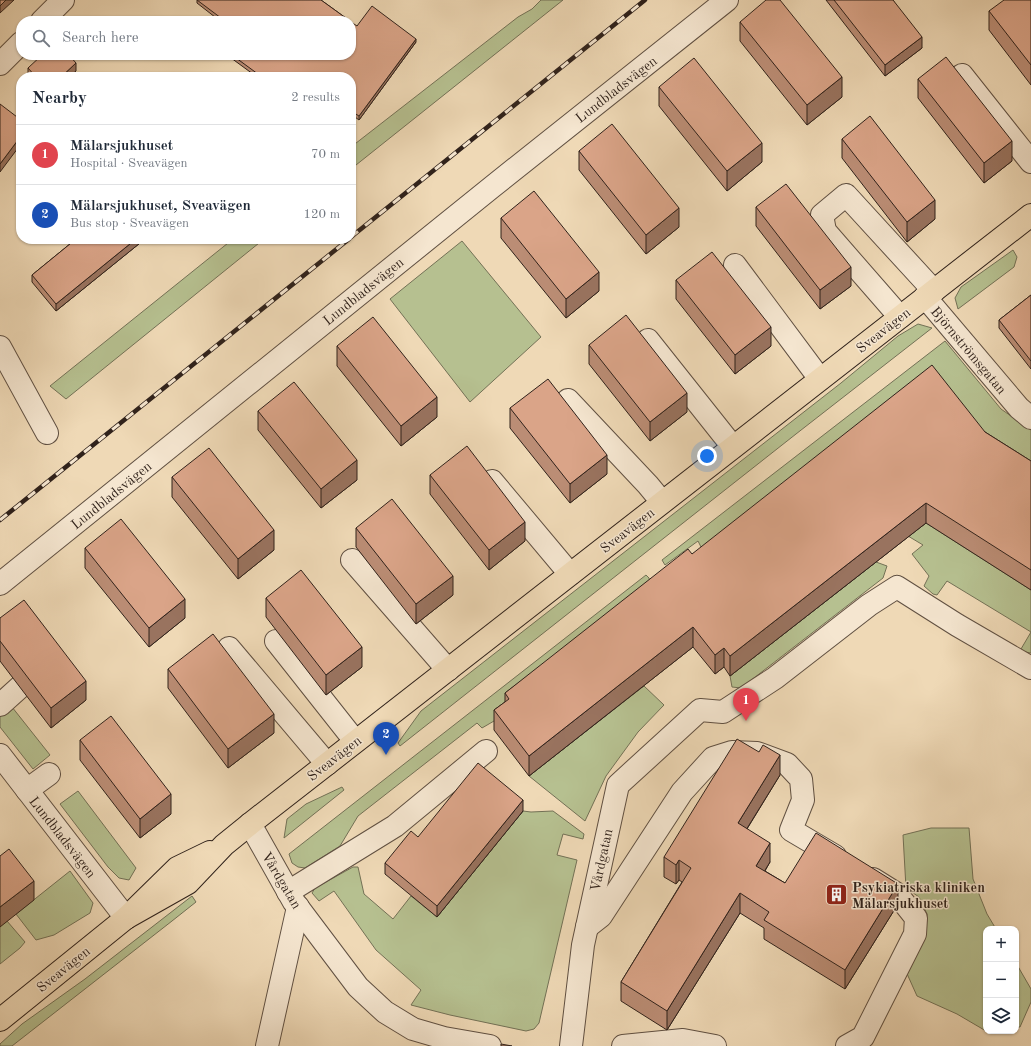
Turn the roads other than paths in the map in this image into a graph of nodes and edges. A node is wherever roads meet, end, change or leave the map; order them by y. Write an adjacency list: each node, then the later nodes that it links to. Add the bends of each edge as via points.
1 (63, 0): 3 (street)
2 (727, 0): 23 (street, Lundbladsvägen, via 492,186)
3 (47, 16)
4 (16, 48): 5 (street)
5 (0, 64)
6 (962, 75): 7 (street)
7 (1031, 162)
8 (1031, 214): 10 (main road, Sveavägen)
9 (735, 264): 14 (street)
10 (930, 294): 11 (main road, Sveavägen); 11 (street, Björnströmsgatan, via 846,194 822,215 825,231); 16 (street, Björnströmsgatan, via 1014,402)
11 (900, 317): 14 (main road, Sveavägen)
12 (648, 340): 18 (street)
13 (0, 347): 17 (street)
14 (820, 379): 18 (main road, Sveavägen)
15 (568, 400): 20 (street)
16 (1031, 418)
17 (47, 433)
18 (733, 447): 20 (main road, Sveavägen)
19 (484, 472): 22 (street)
20 (662, 502): 22 (main road, Sveavägen)
21 (352, 560): 27 (street)
22 (570, 574): 27 (main road, Sveavägen)
23 (0, 584)
24 (276, 641): 30 (street)
25 (229, 648): 33 (street)
26 (1031, 668): 39 (street, Vårdgatan, via 897,587 869,605 775,678 723,712 700,710 618,785)
27 (448, 670): 30 (main road, Sveavägen)
28 (20, 687): 29 (street)
29 (0, 705)
30 (355, 742): 33 (main road, Sveavägen)
31 (486, 751): 37 (street, via 395,826)
32 (0, 756): 35 (street, Lundbladsvägen)
33 (327, 764): 36 (main road, Sveavägen)
34 (49, 774): 35 (street)
35 (27, 790): 38 (street, Lundbladsvägen)
36 (250, 824): 37 (street, Vårdgatan); 38 (main road, Sveavägen, via 224,845 188,883)
37 (288, 891): 41 (street, Vårdgatan, via 358,987 385,1012); 42 (street)
38 (126, 918): 40 (main road, Sveavägen)
39 (587, 927): 44 (street, Vårdgatan); 47 (street, via 601,916 682,792 713,758 732,752 757,753 787,764 801,779 802,800 792,830 897,894 916,918 915,934 863,1037)
40 (0, 1020)
41 (434, 1040): 43 (street, Vårdgatan)
42 (267, 1046)
43 (490, 1046)
44 (571, 1046)
45 (623, 1046): 46 (street, via 683,1040)
46 (715, 1046)
47 (847, 1046)

